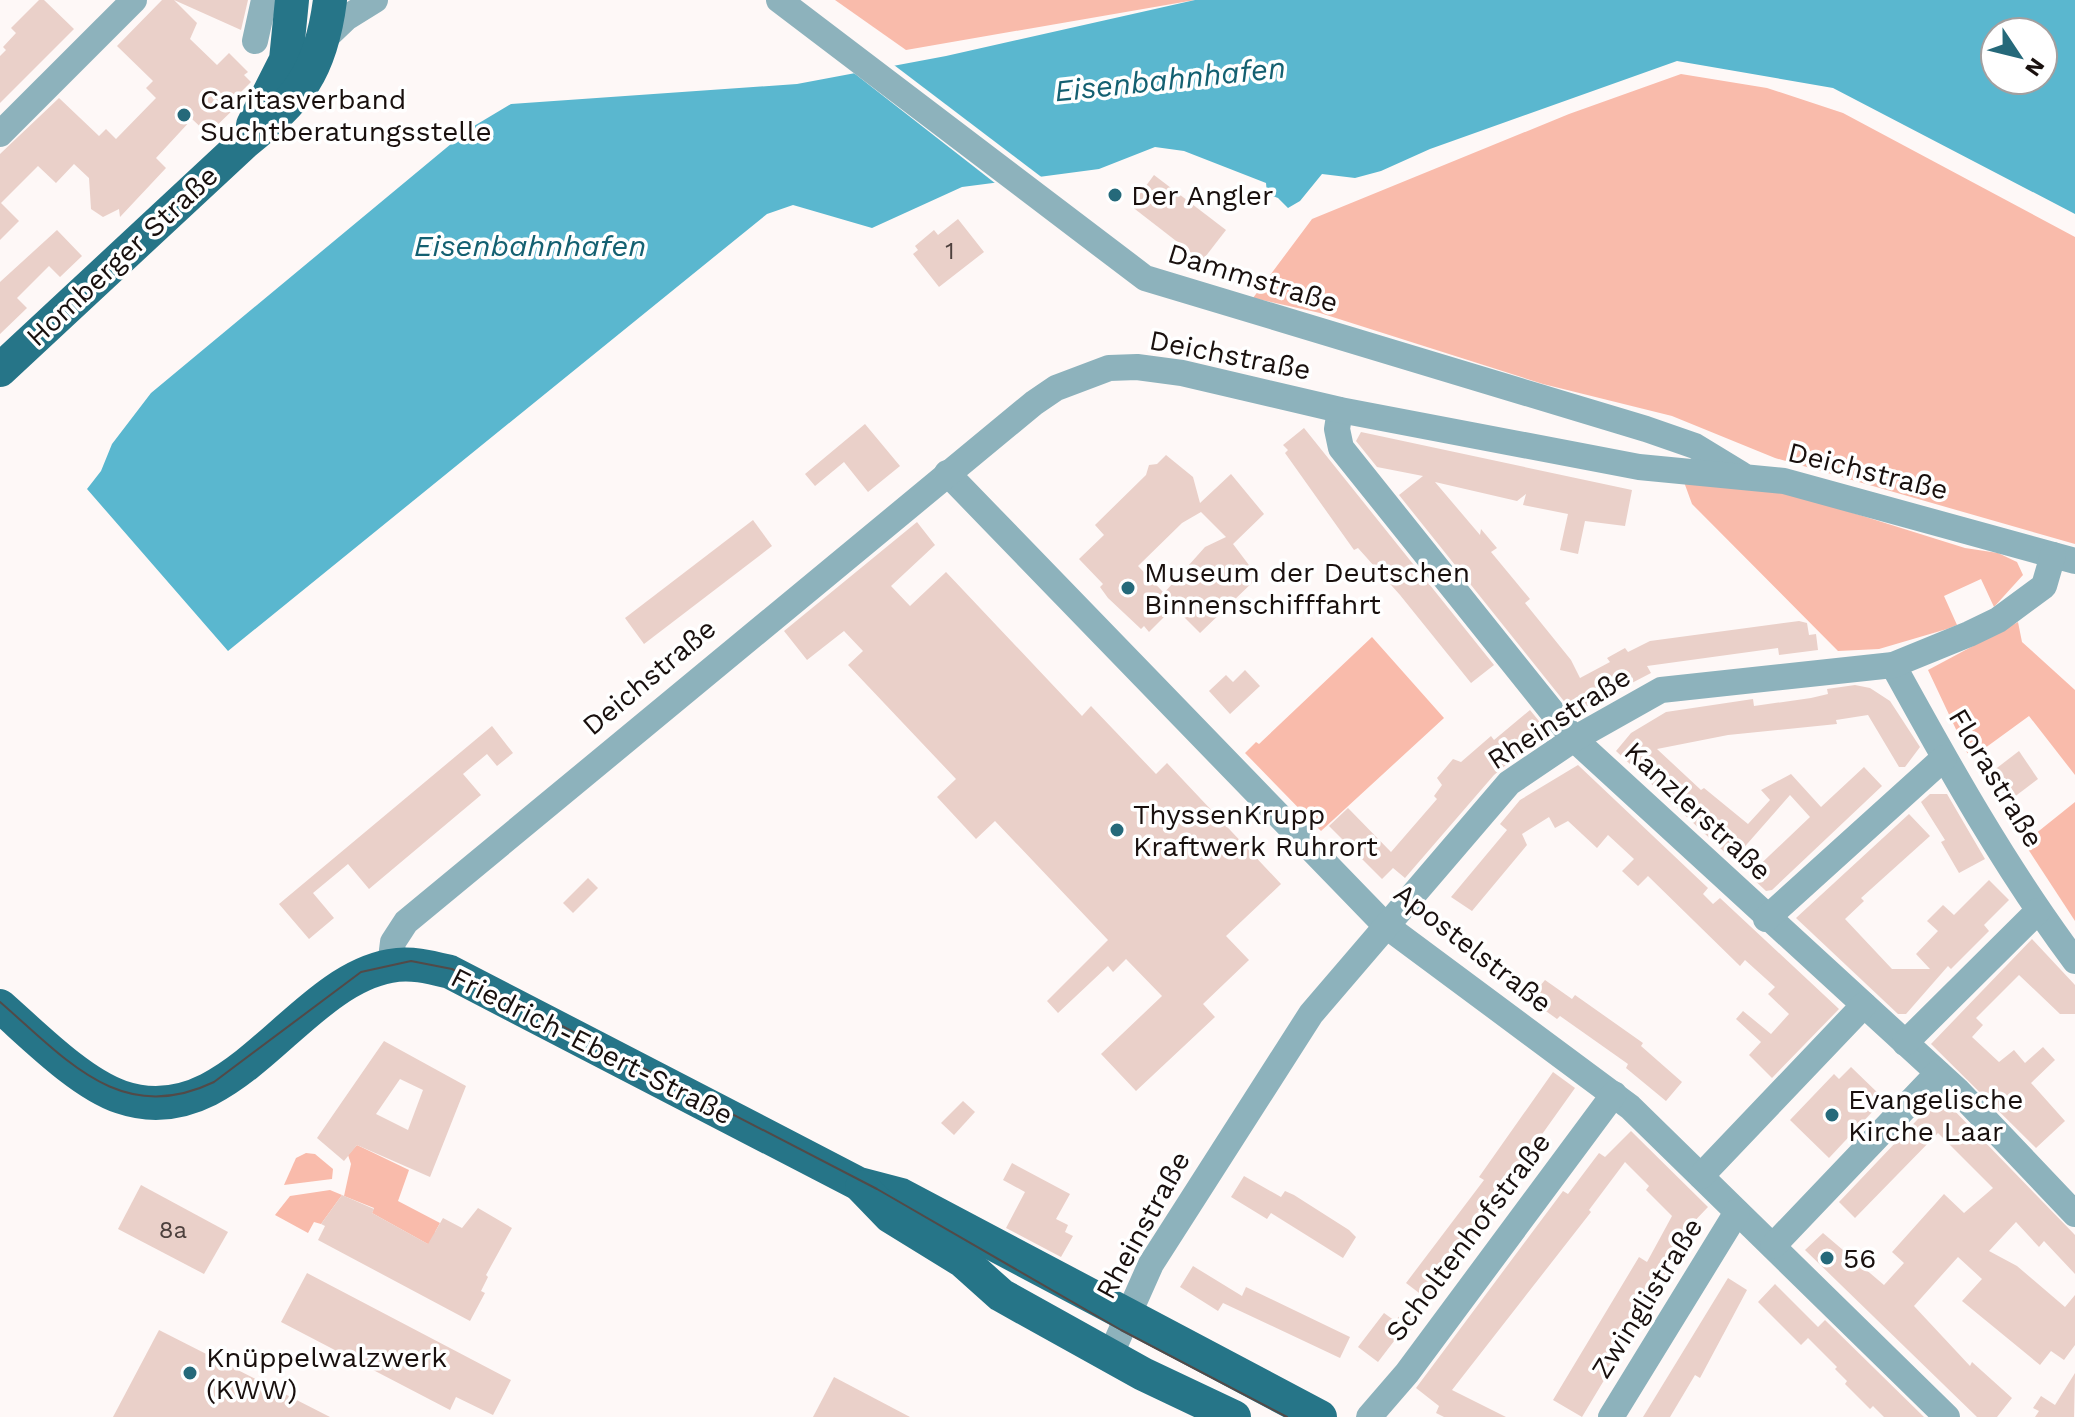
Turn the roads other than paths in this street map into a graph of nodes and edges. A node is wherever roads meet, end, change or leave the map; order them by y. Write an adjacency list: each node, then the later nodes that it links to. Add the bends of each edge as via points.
1 (134, 0): 9 (street)
2 (264, 0): 8 (street)
3 (292, 0): 10 (main road, Homberger Straße, via 286,60)
4 (330, 0): 7 (main road, Homberger Straße)
5 (375, 0): 7 (street)
6 (779, 0): 13 (street, Dammstraße, via 1145,278)
7 (325, 38): 10 (main road, Homberger Straße, via 305,85)
8 (255, 41)
9 (0, 134)
10 (244, 143): 11 (main road, Homberger Straße)
11 (0, 370)
12 (1340, 410): 14 (street, Deichstraße); 15 (street, Deichstraße, via 1182,373 1109,368 1056,388); 19 (street, Kanzlerstraße, via 1341,448)
13 (1646, 429): 14 (street, via 1648,448); 16 (street, Dammstraße, via 1695,446)
14 (1639, 467): 16 (street, Deichstraße)
15 (947, 473): 23 (street, Apostelstraße); 25 (street, Deichstraße, via 406,922 393,942)
16 (1744, 476): 17 (street, Deichstraße, via 1822,490)
17 (2064, 558): 18 (street, Rheinstraße, via 2044,586 2018,606 1969,634)
18 (1893, 665): 19 (street, Rheinstraße, via 1661,690); 20 (street, Florastraße)
19 (1574, 739): 22 (street, Kanzlerstraße); 23 (street, Rheinstraße, via 1502,789)
20 (1944, 758): 21 (street, Florastraße); 22 (street)
21 (2038, 911): 24 (street, Florastraße); 28 (street)
22 (1766, 919): 26 (street, Kanzlerstraße)
23 (1385, 925): 30 (street, Apostelstraße); 36 (street, Rheinstraße, via 1311,1014 1269,1077 1151,1264)
24 (2075, 961)
25 (390, 966): 27 (main road, Friedrich-Ebert-Straße, via 343,987 212,1088 165,1103 122,1098 97,1085); 32 (main road, Friedrich-Ebert-Straße, via 421,964 450,972)
26 (1864, 1005): 28 (street, Kanzlerstraße); 31 (street, Zwinglistraße)
27 (0, 1006)
28 (1905, 1043): 29 (street, Kanzlerstraße)
29 (1938, 1073): 34 (street, Kanzlerstraße); 35 (street)
30 (1614, 1094): 31 (street, Apostelstraße); 40 (street, Scholtenhofstraße)
31 (1701, 1176): 33 (street, Apostelstraße)
32 (859, 1184): 36 (main road, Friedrich-Ebert-Straße, via 901,1195); 37 (main road, Friedrich-Ebert-Straße, via 890,1216 963,1261 1001,1295)
33 (1737, 1212): 35 (street, Apostelstraße); 41 (street, Zwinglistraße)
34 (2075, 1214)
35 (1773, 1246): 42 (street, Apostelstraße)
36 (1128, 1314): 37 (street, Rheinstraße); 39 (main road, Friedrich-Ebert-Straße)
37 (1110, 1356): 38 (main road, Friedrich-Ebert-Straße)
38 (1234, 1417)
39 (1320, 1417)
40 (1371, 1417)
41 (1611, 1417)
42 (1947, 1417)

